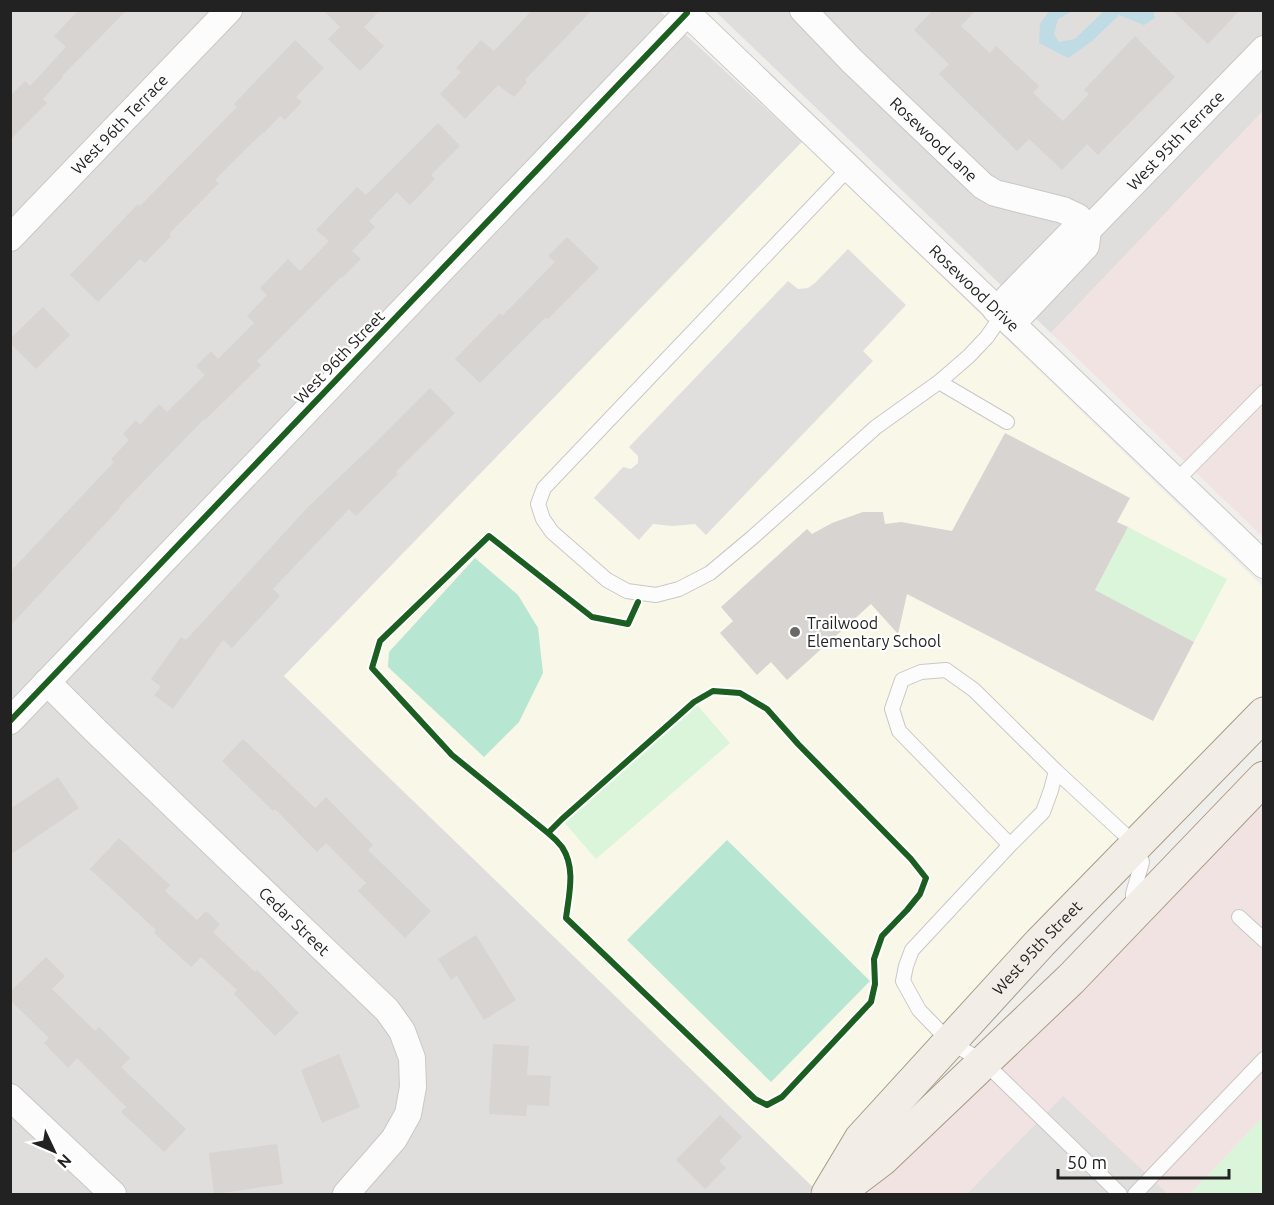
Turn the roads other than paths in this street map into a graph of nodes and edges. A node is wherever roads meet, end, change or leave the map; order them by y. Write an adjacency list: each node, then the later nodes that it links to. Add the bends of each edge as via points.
1 (229, 10): 7 (street, West 96th Terrace)
2 (803, 10): 6 (street, Rosewood Lane, via 984,186 995,193 1063,210 1078,217)
3 (686, 12): 5 (street, Rosewood Drive); 14 (street, West 96th Street)
4 (1263, 49): 6 (street, West 95th Terrace)
5 (849, 168): 8 (street, Rosewood Drive); 9 (lane, via 544,488 538,504 543,519 552,532 607,580 627,591 656,595 678,589 710,573 876,427)
6 (1088, 230): 8 (street, West 95th Terrace, via 1086,246)
7 (10, 238)
8 (1003, 316): 9 (lane, via 969,356); 12 (street, Rosewood Drive)
9 (939, 382): 11 (lane)
10 (1263, 392): 12 (lane)
11 (1007, 422)
12 (1176, 481): 13 (street, Rosewood Drive)
13 (1263, 565)
14 (47, 682): 16 (street, West 96th Street); 29 (street, Cedar Street, via 387,1010 402,1031 412,1059 413,1087 408,1114 394,1139)
15 (1263, 714): 20 (main road, West 95th Street)
16 (10, 721)
17 (1056, 771): 19 (lane, via 1043,812); 19 (lane, via 974,690 946,670 921,672 902,680 892,709 899,731); 20 (lane)
18 (1263, 778): 21 (main road)
19 (1010, 845): 24 (lane, via 912,950 906,966 903,981 919,1010)
20 (1136, 845): 21 (lane, via 1142,862 1133,894); 24 (main road, West 95th Street)
21 (1133, 915): 26 (main road)
22 (1239, 916): 23 (lane)
23 (1263, 940)
24 (950, 1042): 26 (lane); 30 (main road, West 95th Street, via 861,1139)
25 (1263, 1059): 33 (lane)
26 (984, 1062): 31 (main road, via 882,1159); 32 (lane)
27 (10, 1097): 28 (street)
28 (113, 1194)
29 (346, 1194)
30 (828, 1194)
31 (836, 1194)
32 (1120, 1194)
33 (1135, 1194)

